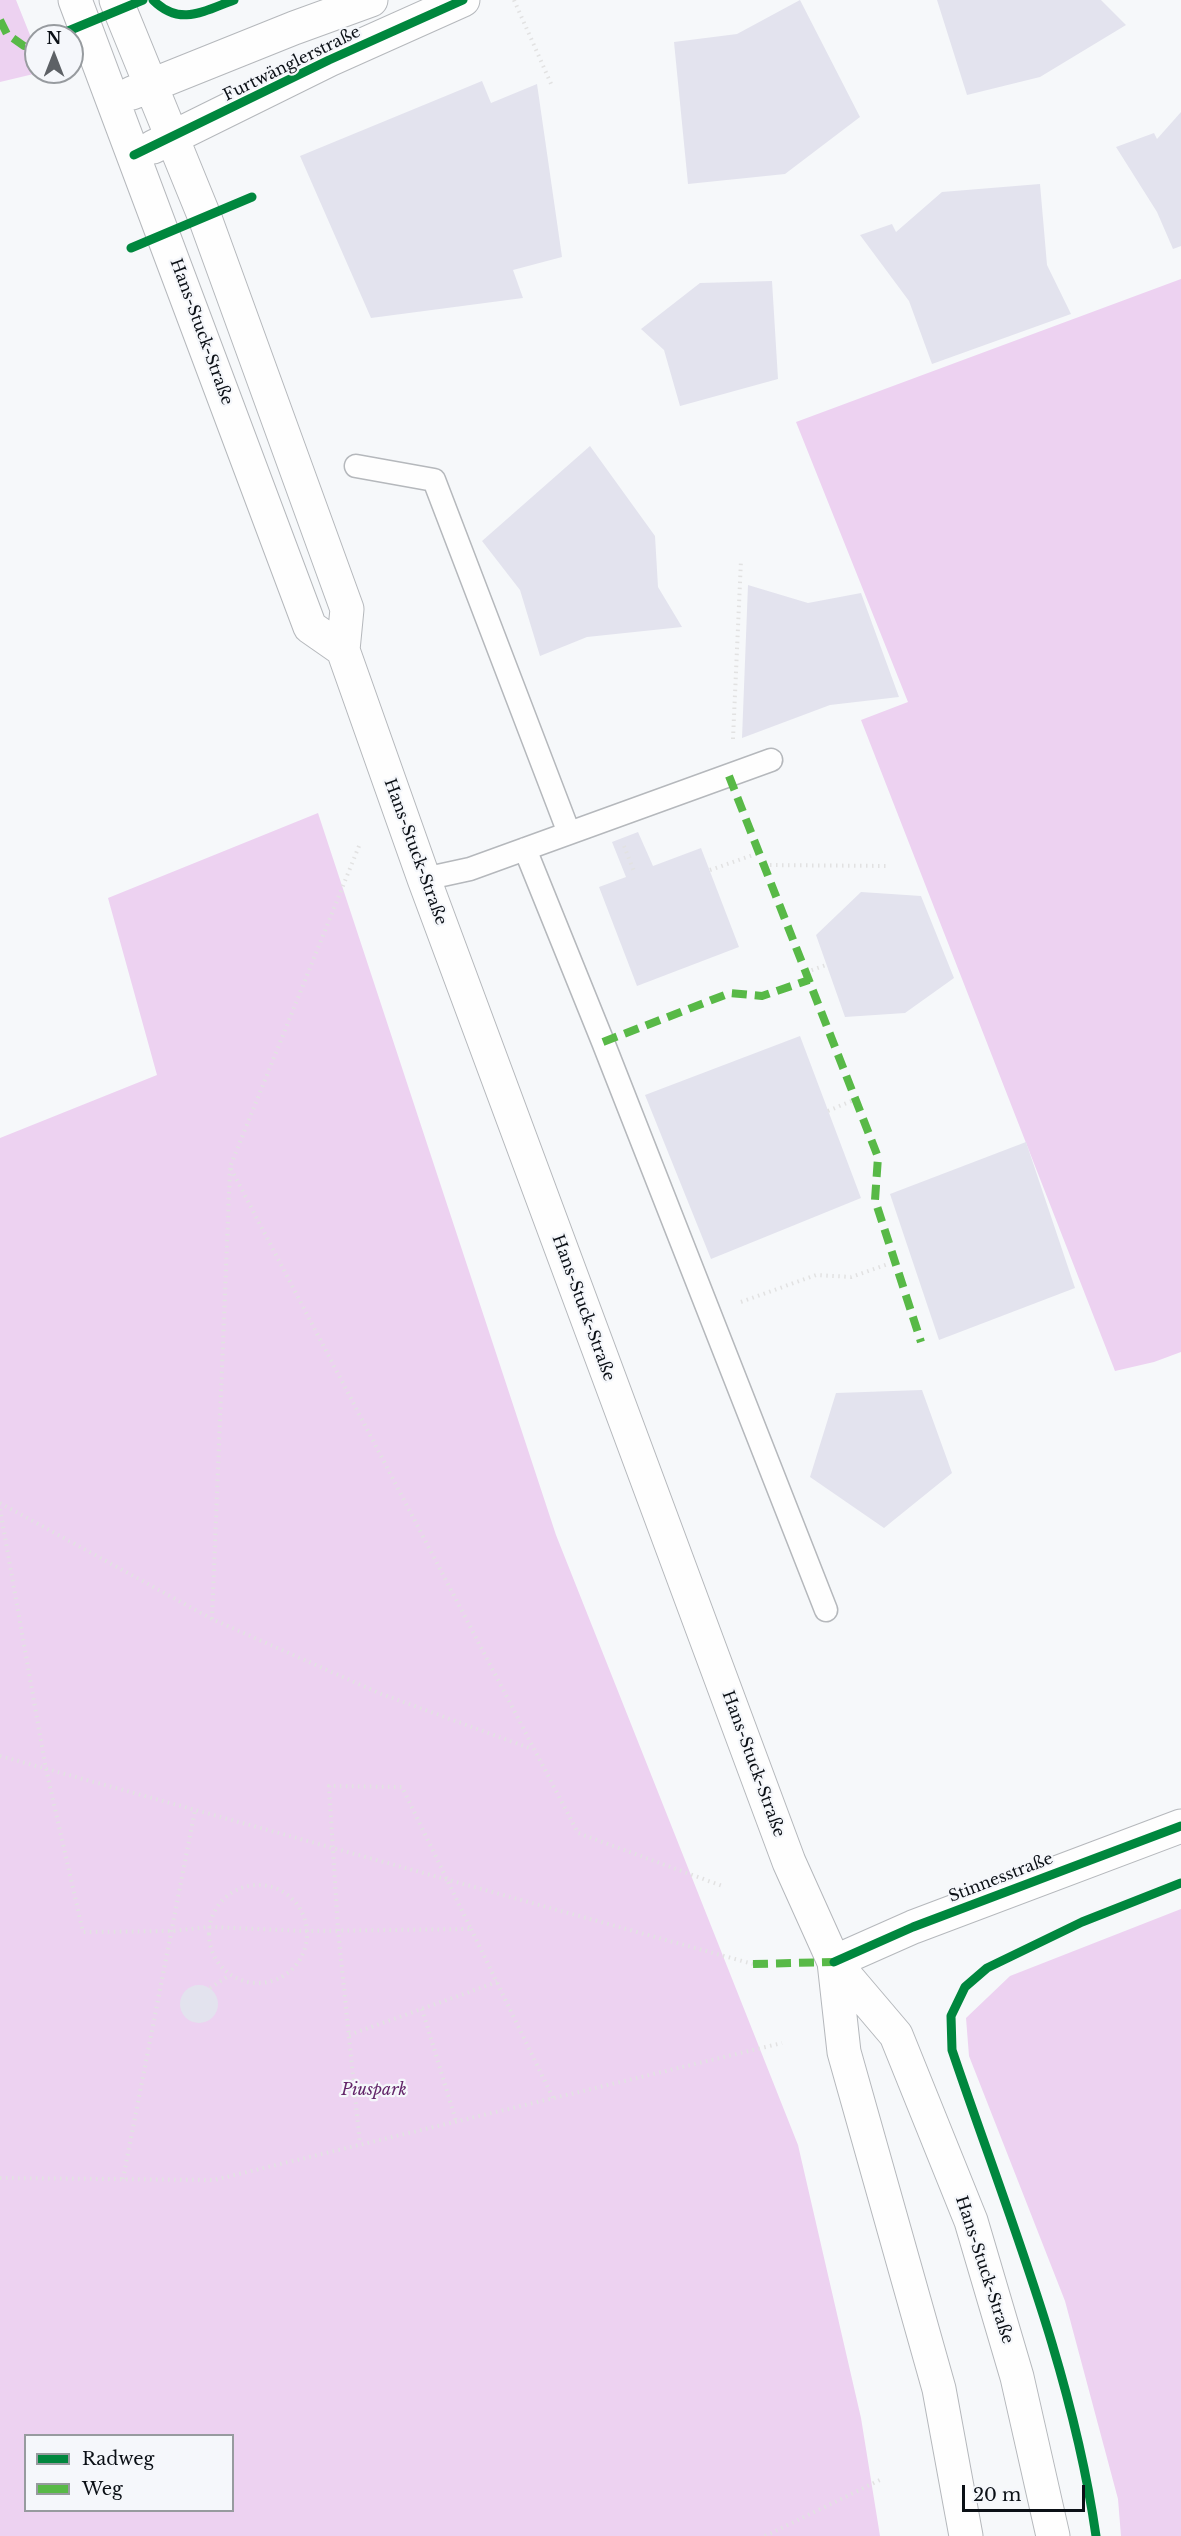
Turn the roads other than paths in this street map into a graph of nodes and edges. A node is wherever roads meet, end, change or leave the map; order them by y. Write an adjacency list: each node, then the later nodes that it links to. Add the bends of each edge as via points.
1 (75, 0): 6 (main road, Hans-Stuck-Straße)
2 (116, 0): 5 (main road, Hans-Stuck-Straße)
3 (371, 0): 5 (main road, Furtwänglerstraße)
4 (463, 0): 7 (main road, Furtwänglerstraße)
5 (151, 85): 6 (main road, Furtwänglerstraße); 7 (main road, Hans-Stuck-Straße)
6 (113, 101): 8 (main road, Hans-Stuck-Straße)
7 (172, 138): 8 (main road, Furtwänglerstraße); 10 (main road, Hans-Stuck-Straße, via 205,218 347,609)
8 (134, 156): 10 (main road, Hans-Stuck-Straße, via 310,627)
9 (356, 466): 12 (lane, via 434,480)
10 (343, 650): 14 (main road, Hans-Stuck-Straße)
11 (771, 760): 12 (lane)
12 (569, 833): 13 (lane)
13 (525, 849): 14 (lane, via 470,869); 15 (lane)
14 (424, 879): 17 (main road, Hans-Stuck-Straße, via 789,1862)
15 (826, 1611)
16 (1181, 1826): 17 (main road, Stinnesstraße, via 914,1927)
17 (834, 1962): 18 (main road, Hans-Stuck-Straße, via 844,2052 939,2389); 19 (main road, Hans-Stuck-Straße, via 896,2035 971,2221 1017,2377)
18 (966, 2536)
19 (1053, 2536)

